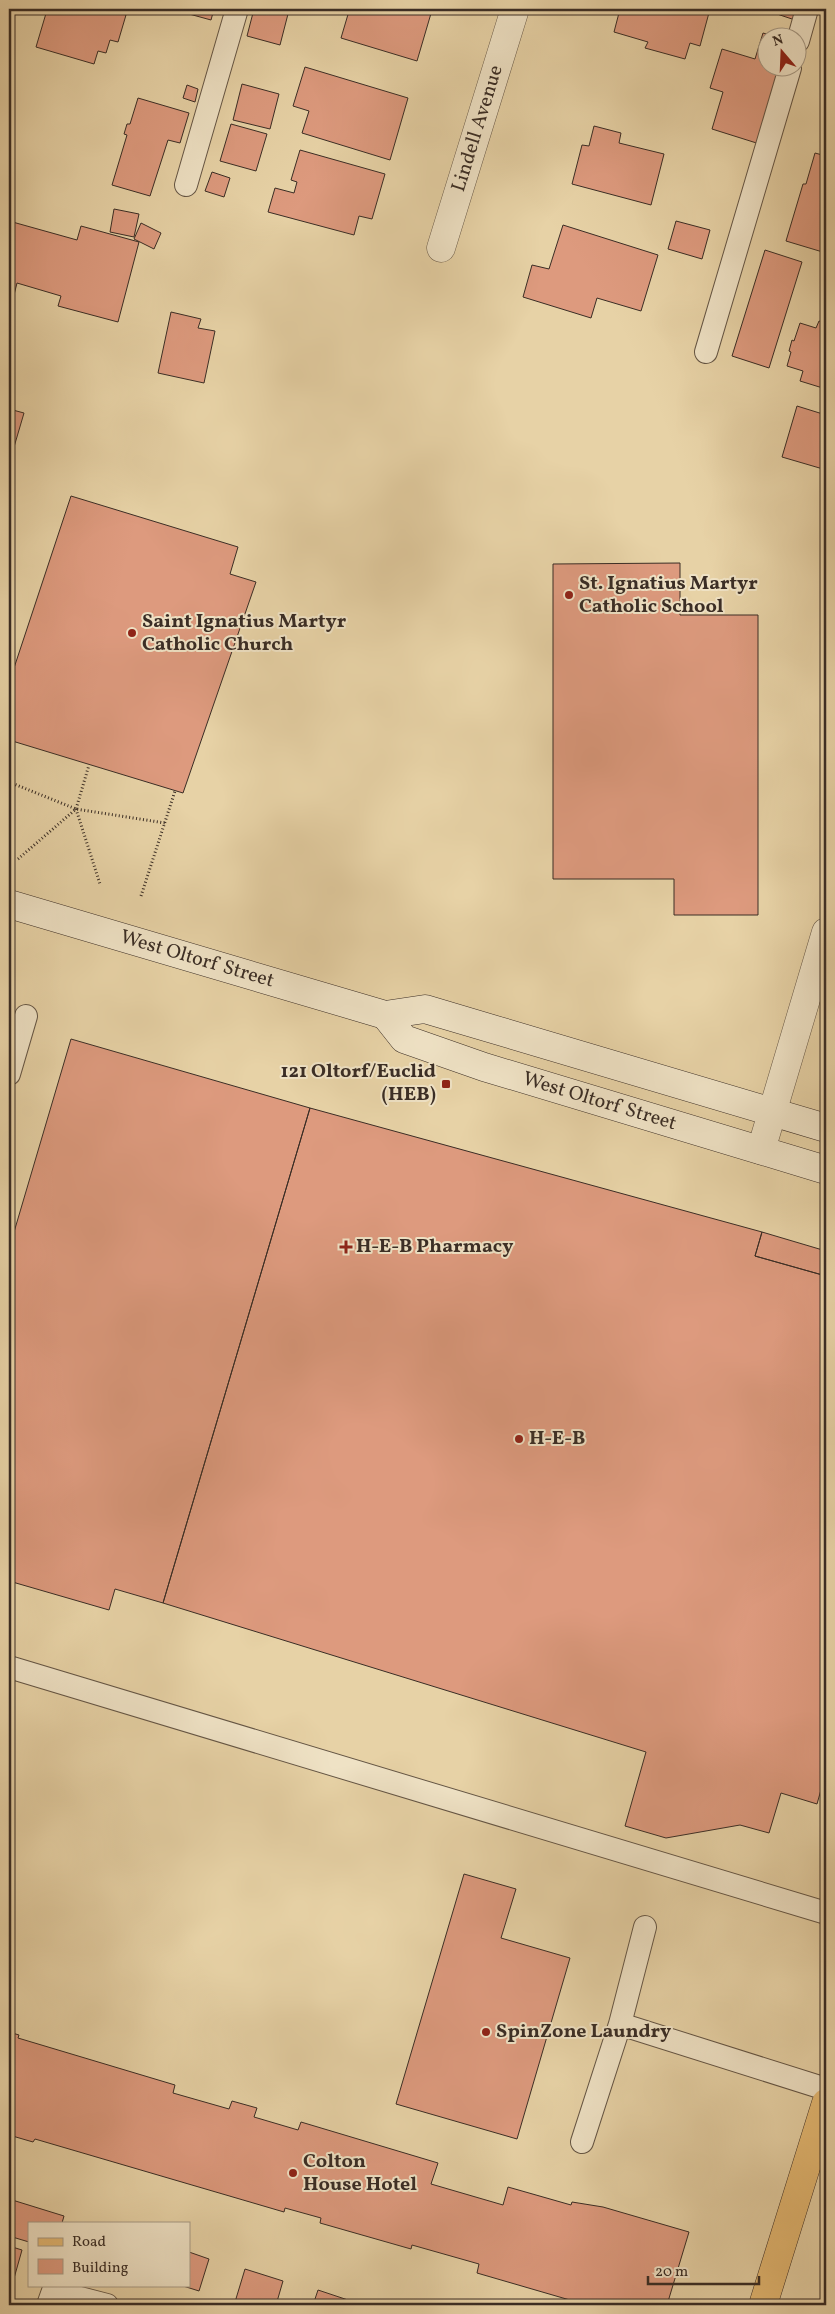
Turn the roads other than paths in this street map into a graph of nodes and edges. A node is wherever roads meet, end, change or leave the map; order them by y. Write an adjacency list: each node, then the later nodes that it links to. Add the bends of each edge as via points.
1 (237, 9): 6 (lane)
2 (515, 9): 7 (main road, Lindell Avenue)
3 (807, 9): 4 (lane)
4 (802, 28)
5 (787, 78): 8 (lane)
6 (186, 185)
7 (441, 248)
8 (706, 352)
9 (9, 904): 11 (main road, West Oltorf Street)
10 (826, 932): 14 (main road)
11 (385, 1015): 14 (main road, West Oltorf Street, via 425,1009); 16 (main road, West Oltorf Street, via 404,1039 484,1067)
12 (26, 1016): 13 (lane)
13 (9, 1074)
14 (772, 1110): 15 (main road, West Oltorf Street); 16 (main road)
15 (826, 1128)
16 (761, 1150): 17 (main road, West Oltorf Street)
17 (826, 1170)
18 (9, 1667): 19 (lane)
19 (826, 1913)
20 (645, 1927): 21 (lane)
21 (620, 2024): 22 (lane); 24 (lane)
22 (826, 2089)
23 (826, 2102): 27 (main road)
24 (582, 2142)
25 (48, 2305): 26 (lane, via 53,2291)
26 (107, 2305)
27 (763, 2305)

